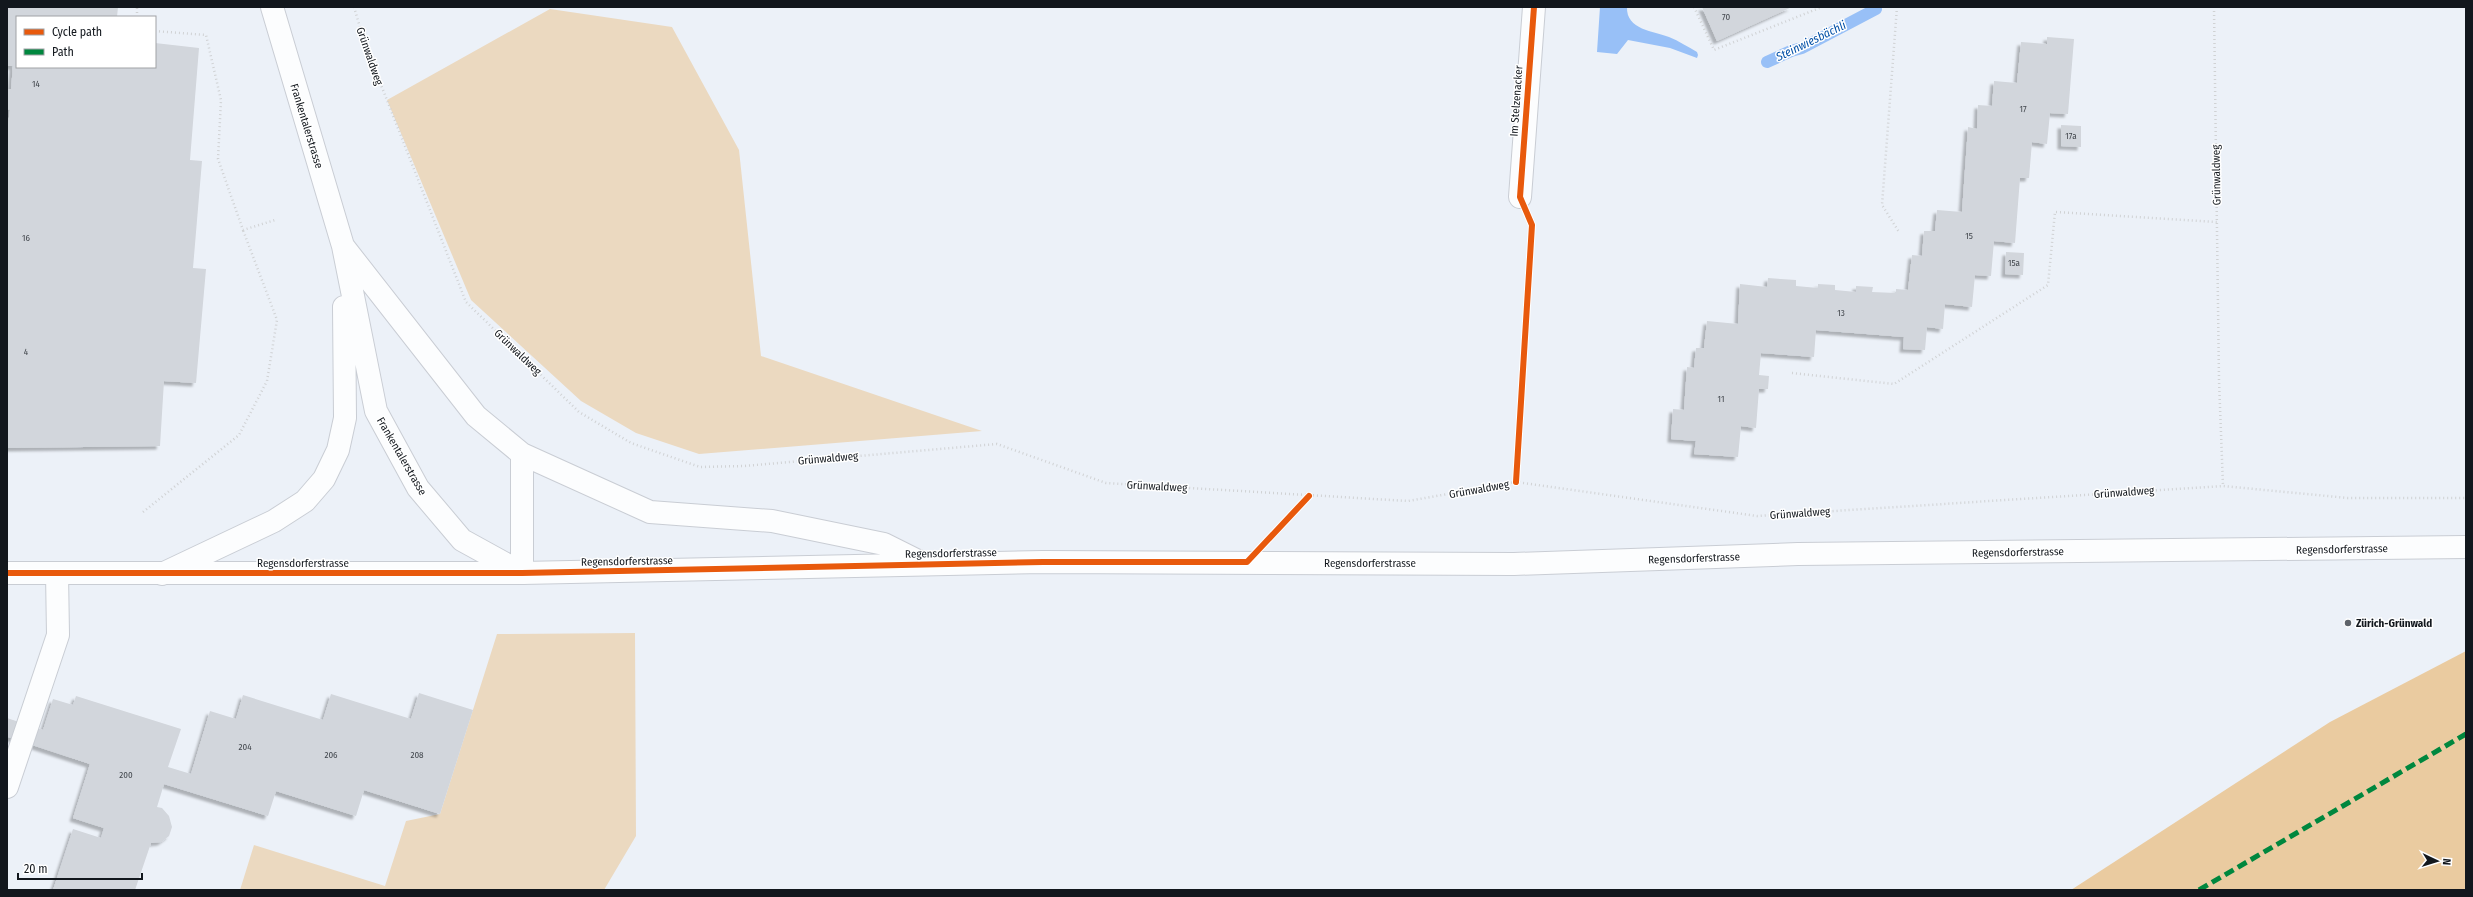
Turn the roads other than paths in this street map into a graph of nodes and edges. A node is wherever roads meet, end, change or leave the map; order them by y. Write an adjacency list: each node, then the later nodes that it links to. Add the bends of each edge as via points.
1 (272, 7): 4 (main road, Frankentalerstrasse)
2 (1534, 7): 3 (main road, Im Stelzenacker)
3 (1520, 197)
4 (343, 246): 5 (main road, Frankentalerstrasse, via 476,416); 10 (main road, Frankentalerstrasse, via 376,412 418,488 462,540); 11 (main road, via 345,418 338,450 324,478 305,501 274,521)
5 (522, 454): 7 (main road, Regensdorferstrasse, via 650,512 772,521 884,544); 10 (main road)
6 (2466, 547): 7 (main road, Regensdorferstrasse, via 1798,554 1514,564)
7 (923, 564): 10 (main road, Regensdorferstrasse)
8 (7, 572): 9 (main road, Regensdorferstrasse)
9 (57, 573): 11 (main road, Regensdorferstrasse); 12 (main road, via 58,635)
10 (522, 573): 11 (main road, Regensdorferstrasse)
11 (162, 574)
12 (7, 787)

